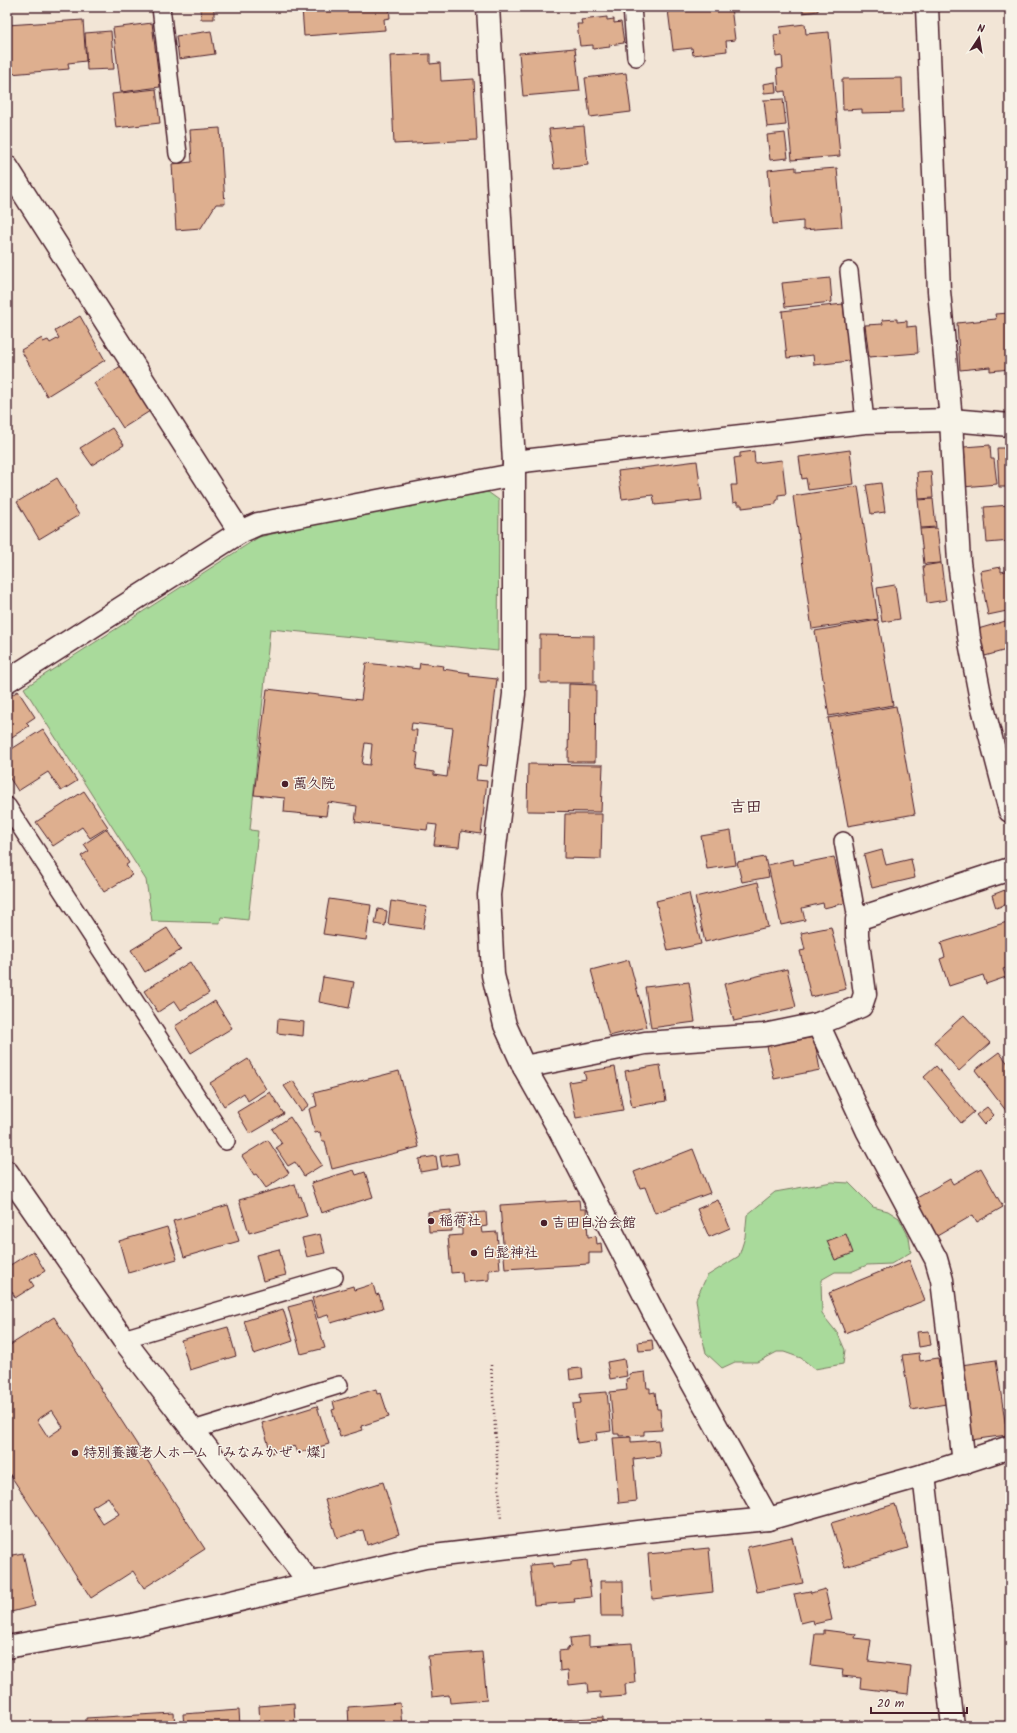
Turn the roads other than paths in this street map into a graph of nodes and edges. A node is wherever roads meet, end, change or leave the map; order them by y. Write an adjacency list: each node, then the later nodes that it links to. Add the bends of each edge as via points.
1 (162, 7): 6 (lane)
2 (488, 7): 12 (street)
3 (632, 7): 5 (lane)
4 (927, 7): 9 (street, via 939,291)
5 (636, 57)
6 (178, 154)
7 (7, 167): 13 (street)
8 (849, 271): 10 (lane)
9 (951, 420): 10 (street); 11 (street); 16 (street, via 960,562 969,637 981,700)
10 (865, 422): 12 (street)
11 (1010, 425)
12 (513, 468): 13 (street, via 258,524); 21 (street, via 514,694 489,895 493,975 506,1025)
13 (240, 532): 14 (street)
14 (7, 681)
15 (7, 806): 22 (lane)
16 (1010, 811)
17 (843, 841): 19 (lane)
18 (1010, 869): 19 (street)
19 (858, 919): 20 (street, via 857,935 865,994 861,1006)
20 (818, 1024): 21 (street, via 764,1035 645,1043); 29 (street, via 867,1130 939,1269)
21 (524, 1067): 31 (street, via 559,1129 659,1323)
22 (226, 1141)
23 (7, 1172): 25 (street)
24 (334, 1277): 25 (lane)
25 (123, 1339): 27 (street)
26 (339, 1385): 27 (lane)
27 (193, 1430): 32 (street)
28 (1010, 1447): 29 (street)
29 (964, 1463): 30 (street)
30 (924, 1475): 31 (street); 34 (street)
31 (768, 1519): 32 (street, via 425,1557)
32 (310, 1583): 33 (street, via 132,1625)
33 (7, 1647)
34 (953, 1726)

